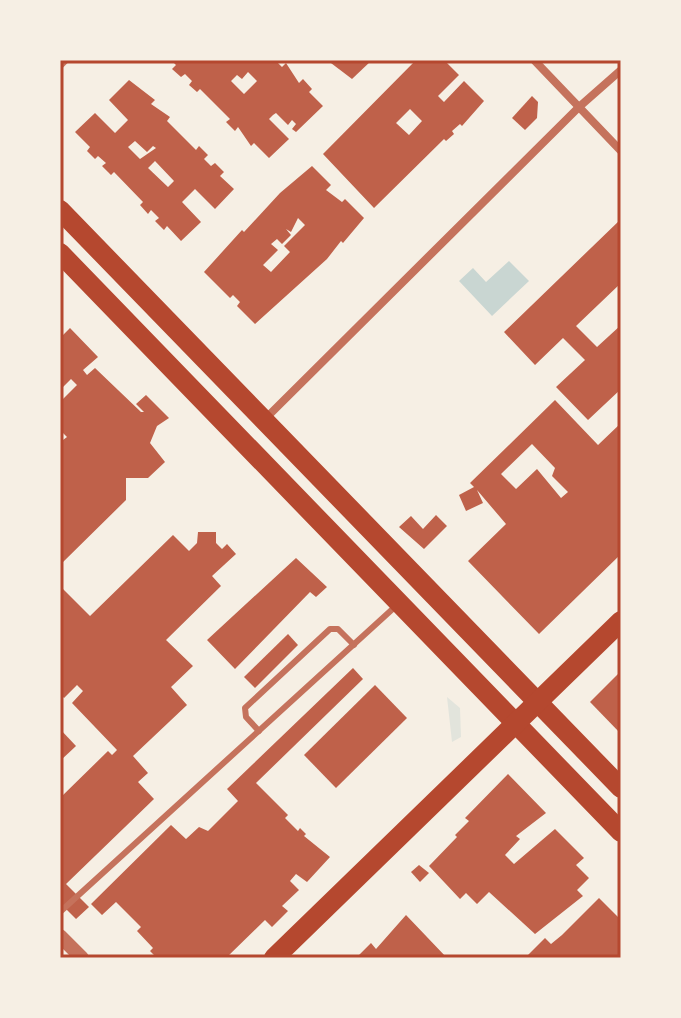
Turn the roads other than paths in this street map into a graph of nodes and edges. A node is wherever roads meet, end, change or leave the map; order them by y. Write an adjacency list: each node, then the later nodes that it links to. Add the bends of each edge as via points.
1 (65, 60): 3 (street)
2 (534, 60): 5 (street)
3 (60, 65)
4 (621, 70): 5 (street)
5 (579, 107): 6 (street); 9 (street)
6 (621, 151)
7 (60, 210): 9 (main road)
8 (60, 253): 10 (main road)
9 (264, 420): 13 (main road)
10 (398, 604): 12 (lane); 14 (main road)
11 (621, 621): 13 (main road)
12 (354, 645): 15 (lane); 15 (lane, via 338,629 330,629 245,708)
13 (539, 703): 14 (main road); 16 (main road)
14 (518, 724): 17 (main road); 21 (main road)
15 (259, 731): 18 (lane)
16 (621, 788)
17 (621, 832)
18 (60, 912)
19 (60, 936): 20 (street)
20 (82, 958)
21 (274, 958)

